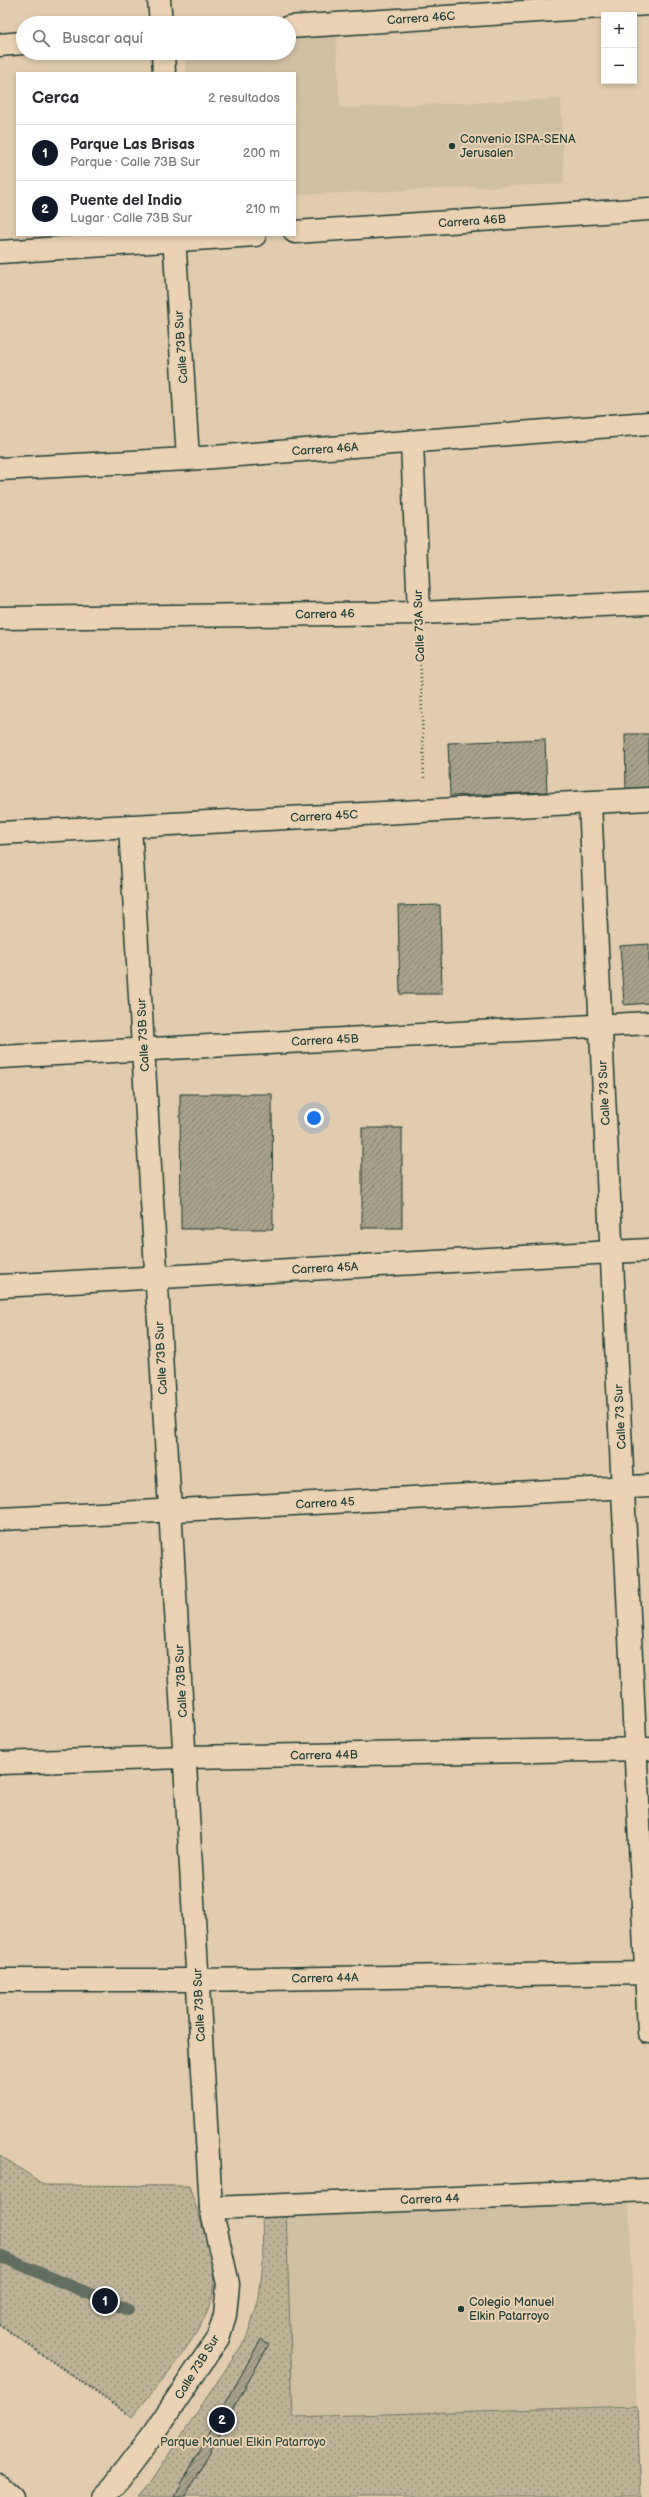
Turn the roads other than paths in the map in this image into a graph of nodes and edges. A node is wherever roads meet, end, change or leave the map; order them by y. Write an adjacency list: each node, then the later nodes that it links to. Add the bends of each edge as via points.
1 (159, 0): 3 (street)
2 (649, 4): 4 (street, Carrera 46C)
3 (160, 16)
4 (296, 26)
5 (16, 44): 6 (street)
6 (0, 45)
7 (163, 60): 8 (street)
8 (164, 72)
9 (649, 209): 10 (street, Carrera 46B)
10 (296, 232)
11 (228, 236): 12 (street)
12 (174, 238): 13 (street); 16 (street, Calle 73B Sur)
13 (0, 252)
14 (649, 423): 15 (street, Carrera 46A)
15 (412, 442): 16 (street, Carrera 46A); 19 (street, Calle 73A Sur)
16 (188, 459): 17 (street, Carrera 46A)
17 (0, 469)
18 (649, 603): 19 (street, Carrera 46)
19 (419, 613): 20 (street, Carrera 46)
20 (0, 618)
21 (649, 799): 22 (street, Carrera 45C)
22 (590, 802): 23 (street, Carrera 45C); 26 (street, Calle 73 Sur)
23 (130, 826): 24 (street, Carrera 45C); 27 (street, Calle 73B Sur)
24 (0, 833)
25 (649, 1023): 26 (street, Carrera 45B)
26 (601, 1026): 27 (street, Carrera 45B); 30 (street, Calle 73 Sur)
27 (144, 1050): 28 (street, Carrera 45B); 31 (street, Calle 73B Sur)
28 (0, 1057)
29 (649, 1250): 30 (street, Carrera 45A)
30 (612, 1252): 31 (street, Carrera 45A); 34 (street, Calle 73 Sur)
31 (157, 1277): 32 (street, Carrera 45A); 35 (street, Calle 73B Sur)
32 (0, 1286)
33 (649, 1486): 34 (street, Carrera 45)
34 (623, 1487): 35 (street, Carrera 45); 37 (street, Calle 73 Sur)
35 (170, 1511): 36 (street, Carrera 45); 38 (street, Calle 73B Sur)
36 (0, 1519)
37 (642, 1750): 38 (street, Carrera 44B); 40 (street, Calle 73 Sur)
38 (185, 1757): 39 (street, Carrera 44B); 42 (street, Calle 73B Sur)
39 (0, 1763)
40 (648, 1973): 42 (street, Carrera 44A); 43 (street, Calle 73 Sur)
41 (0, 1980): 42 (street, Carrera 44A)
42 (198, 1980): 45 (street, Calle 73B Sur)
43 (649, 2032)
44 (649, 2190): 45 (street, Carrera 44)
45 (211, 2208): 48 (street, Calle 73B Sur, via 228,2284 225,2315 218,2338 154,2433)
46 (0, 2486): 47 (street)
47 (12, 2497)
48 (103, 2497)

